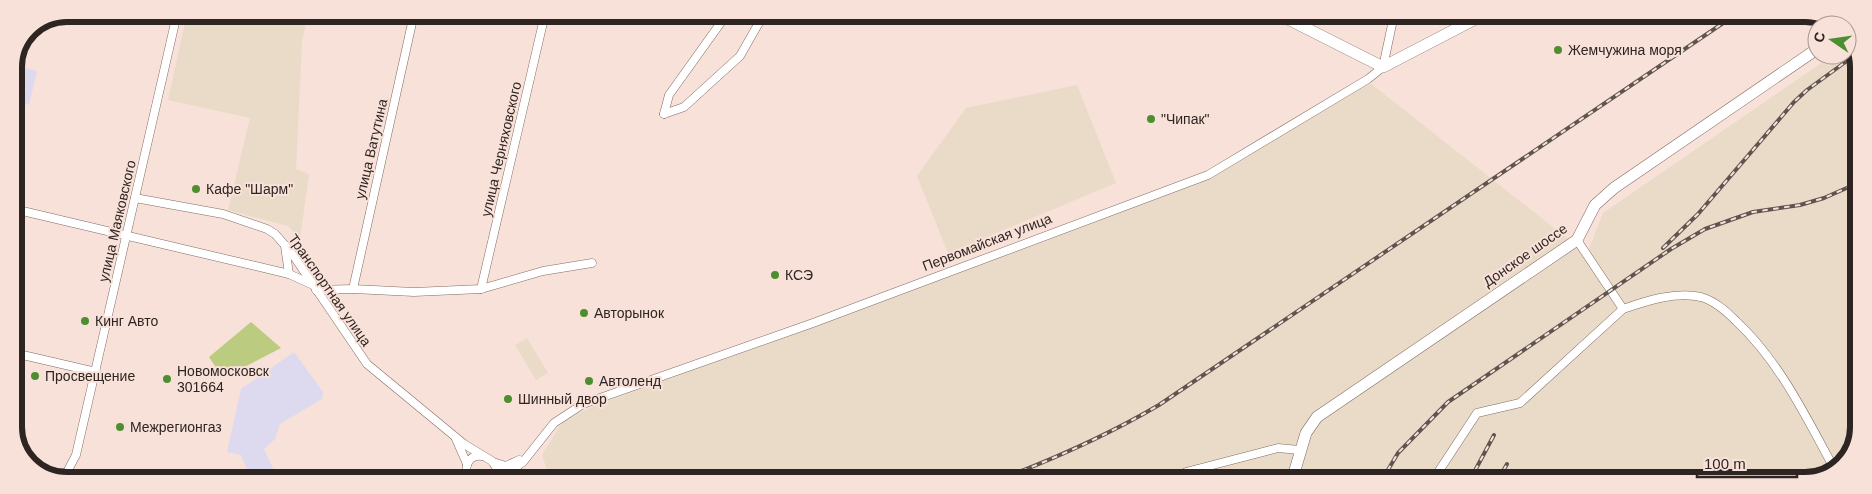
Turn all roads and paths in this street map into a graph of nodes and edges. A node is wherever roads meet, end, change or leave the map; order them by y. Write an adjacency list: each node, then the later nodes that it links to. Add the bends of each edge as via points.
1 (175, 22): 11 (street, улица Маяковского)
2 (412, 22): 19 (street, улица Ватутина)
3 (543, 22): 20 (street, улица Черняховского)
4 (721, 22): 5 (street, via 669,95 664,114 684,106 740,56)
5 (759, 22)
6 (1294, 22): 10 (main road)
7 (1393, 22): 10 (street)
8 (1470, 22): 10 (main road, Первомайская улица)
9 (1807, 56): 14 (main road, Донское шоссе, via 1614,188 1595,205)
10 (1383, 67): 25 (street, Первомайская улица, via 1208,175 813,323 583,404 561,416)
11 (136, 198): 13 (street, улица Маяковского); 15 (street, Транспортная улица, via 223,214 267,229)
12 (22, 211): 13 (street)
13 (127, 235): 17 (street); 23 (street, улица Маяковского)
14 (1577, 240): 21 (street); 26 (main road, Донское шоссе, via 1333,405 1318,417)
15 (283, 241): 17 (street); 18 (street, Транспортная улица)
16 (592, 263): 20 (street, via 542,271)
17 (289, 274): 18 (street)
18 (314, 288): 19 (street); 24 (street, Транспортная улица, via 367,364)
19 (353, 289): 20 (street, via 414,292)
20 (481, 289)
21 (1622, 309): 29 (street, via 1650,299 1681,297 1701,297 1720,306 1749,333 1780,371); 37 (street, via 1520,404 1477,412)
22 (23, 355): 23 (street)
23 (96, 372): 30 (street, улица Маяковского, via 71,468)
24 (452, 433): 27 (street, Транспортная улица); 31 (street)
25 (532, 449): 28 (street, via 511,466 499,466); 34 (street, Первомайская улица)
26 (1299, 450): 35 (street, via 1278,448); 36 (main road, Донское шоссе)
27 (484, 456): 28 (street, Транспортная улица); 32 (street, via 477,455)
28 (492, 461): 33 (street)
29 (1831, 462)
30 (63, 472)
31 (466, 472)
32 (467, 472)
33 (498, 472)
34 (515, 472)
35 (1186, 472)
36 (1294, 472)
37 (1438, 472)

